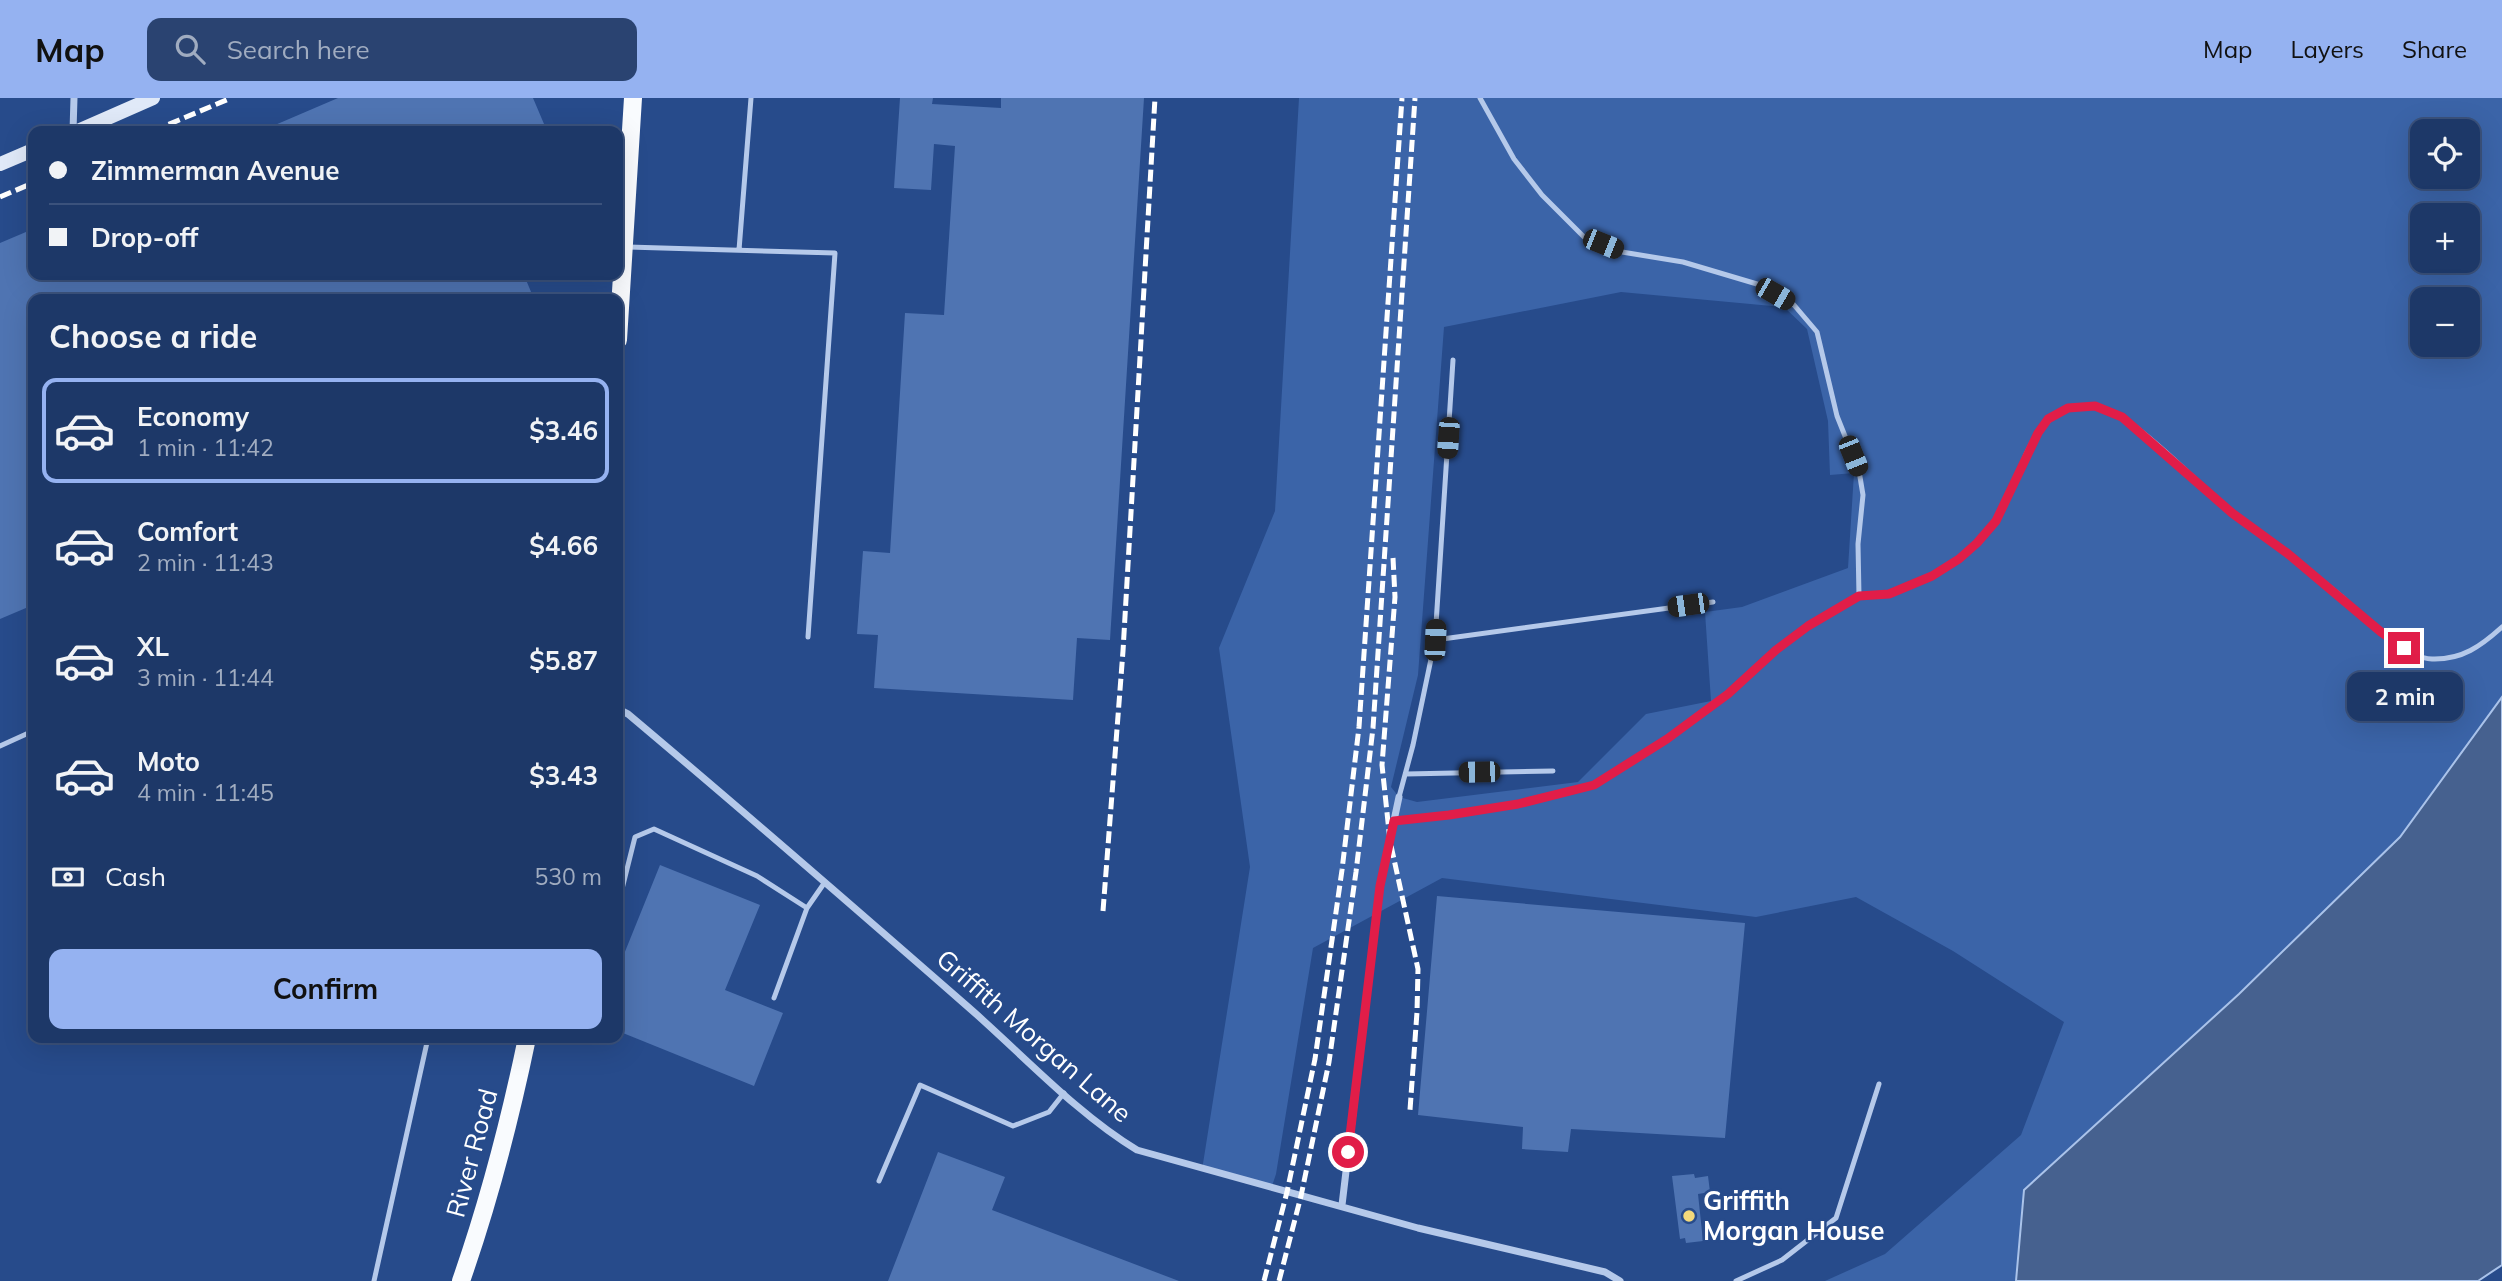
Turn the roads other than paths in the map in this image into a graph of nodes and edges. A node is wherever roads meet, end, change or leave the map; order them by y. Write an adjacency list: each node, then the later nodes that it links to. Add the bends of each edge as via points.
1 (74, 98): 6 (street)
2 (153, 98): 7 (street)
3 (633, 98): 10 (main road)
4 (751, 98): 11 (lane)
5 (1480, 98): 14 (lane, via 1514,159 1584,237 1622,252 1683,262 1757,284 1794,305 1817,332 1837,416 1859,471 1863,495)
6 (75, 126)
7 (87, 126)
8 (28, 152): 9 (street)
9 (0, 164)
10 (624, 247): 11 (lane); 12 (main road)
11 (739, 250): 17 (lane, via 835,253)
12 (623, 262)
13 (1453, 360): 18 (lane)
14 (1859, 596): 16 (lane, via 1889,594 1959,559 1996,521 2048,419 2068,408 2095,406 2122,417 2232,513 2404,648 2429,659 2456,658 2479,648); 25 (lane, via 1808,626 1728,694 1594,785 1518,804)
15 (1713, 601): 18 (lane)
16 (2502, 627)
17 (807, 637)
18 (1435, 640): 23 (lane)
19 (623, 712): 26 (street, Griffith Morgan Lane)
20 (28, 733): 21 (lane)
21 (0, 746)
22 (1553, 771): 23 (lane)
23 (1406, 774): 24 (lane)
24 (1399, 797): 25 (street)
25 (1394, 821): 35 (street, via 1380,886)
26 (825, 882): 28 (lane); 33 (street, Griffith Morgan Lane)
27 (623, 885): 28 (lane, via 635,837 654,829 757,876)
28 (807, 908): 29 (lane)
29 (775, 998)
30 (427, 1043): 36 (lane)
31 (526, 1043): 37 (main road, River Road, via 509,1123)
32 (1879, 1084): 39 (lane, via 1836,1218 1782,1260)
33 (1064, 1093): 34 (lane, via 1049,1112 1013,1126 920,1085); 35 (street, Griffith Morgan Lane, via 1107,1133 1138,1150)
34 (879, 1181)
35 (1342, 1205): 38 (street, Griffith Morgan Lane, via 1418,1228 1605,1272)
36 (374, 1281)
37 (461, 1281)
38 (1620, 1281)
39 (1736, 1281)

